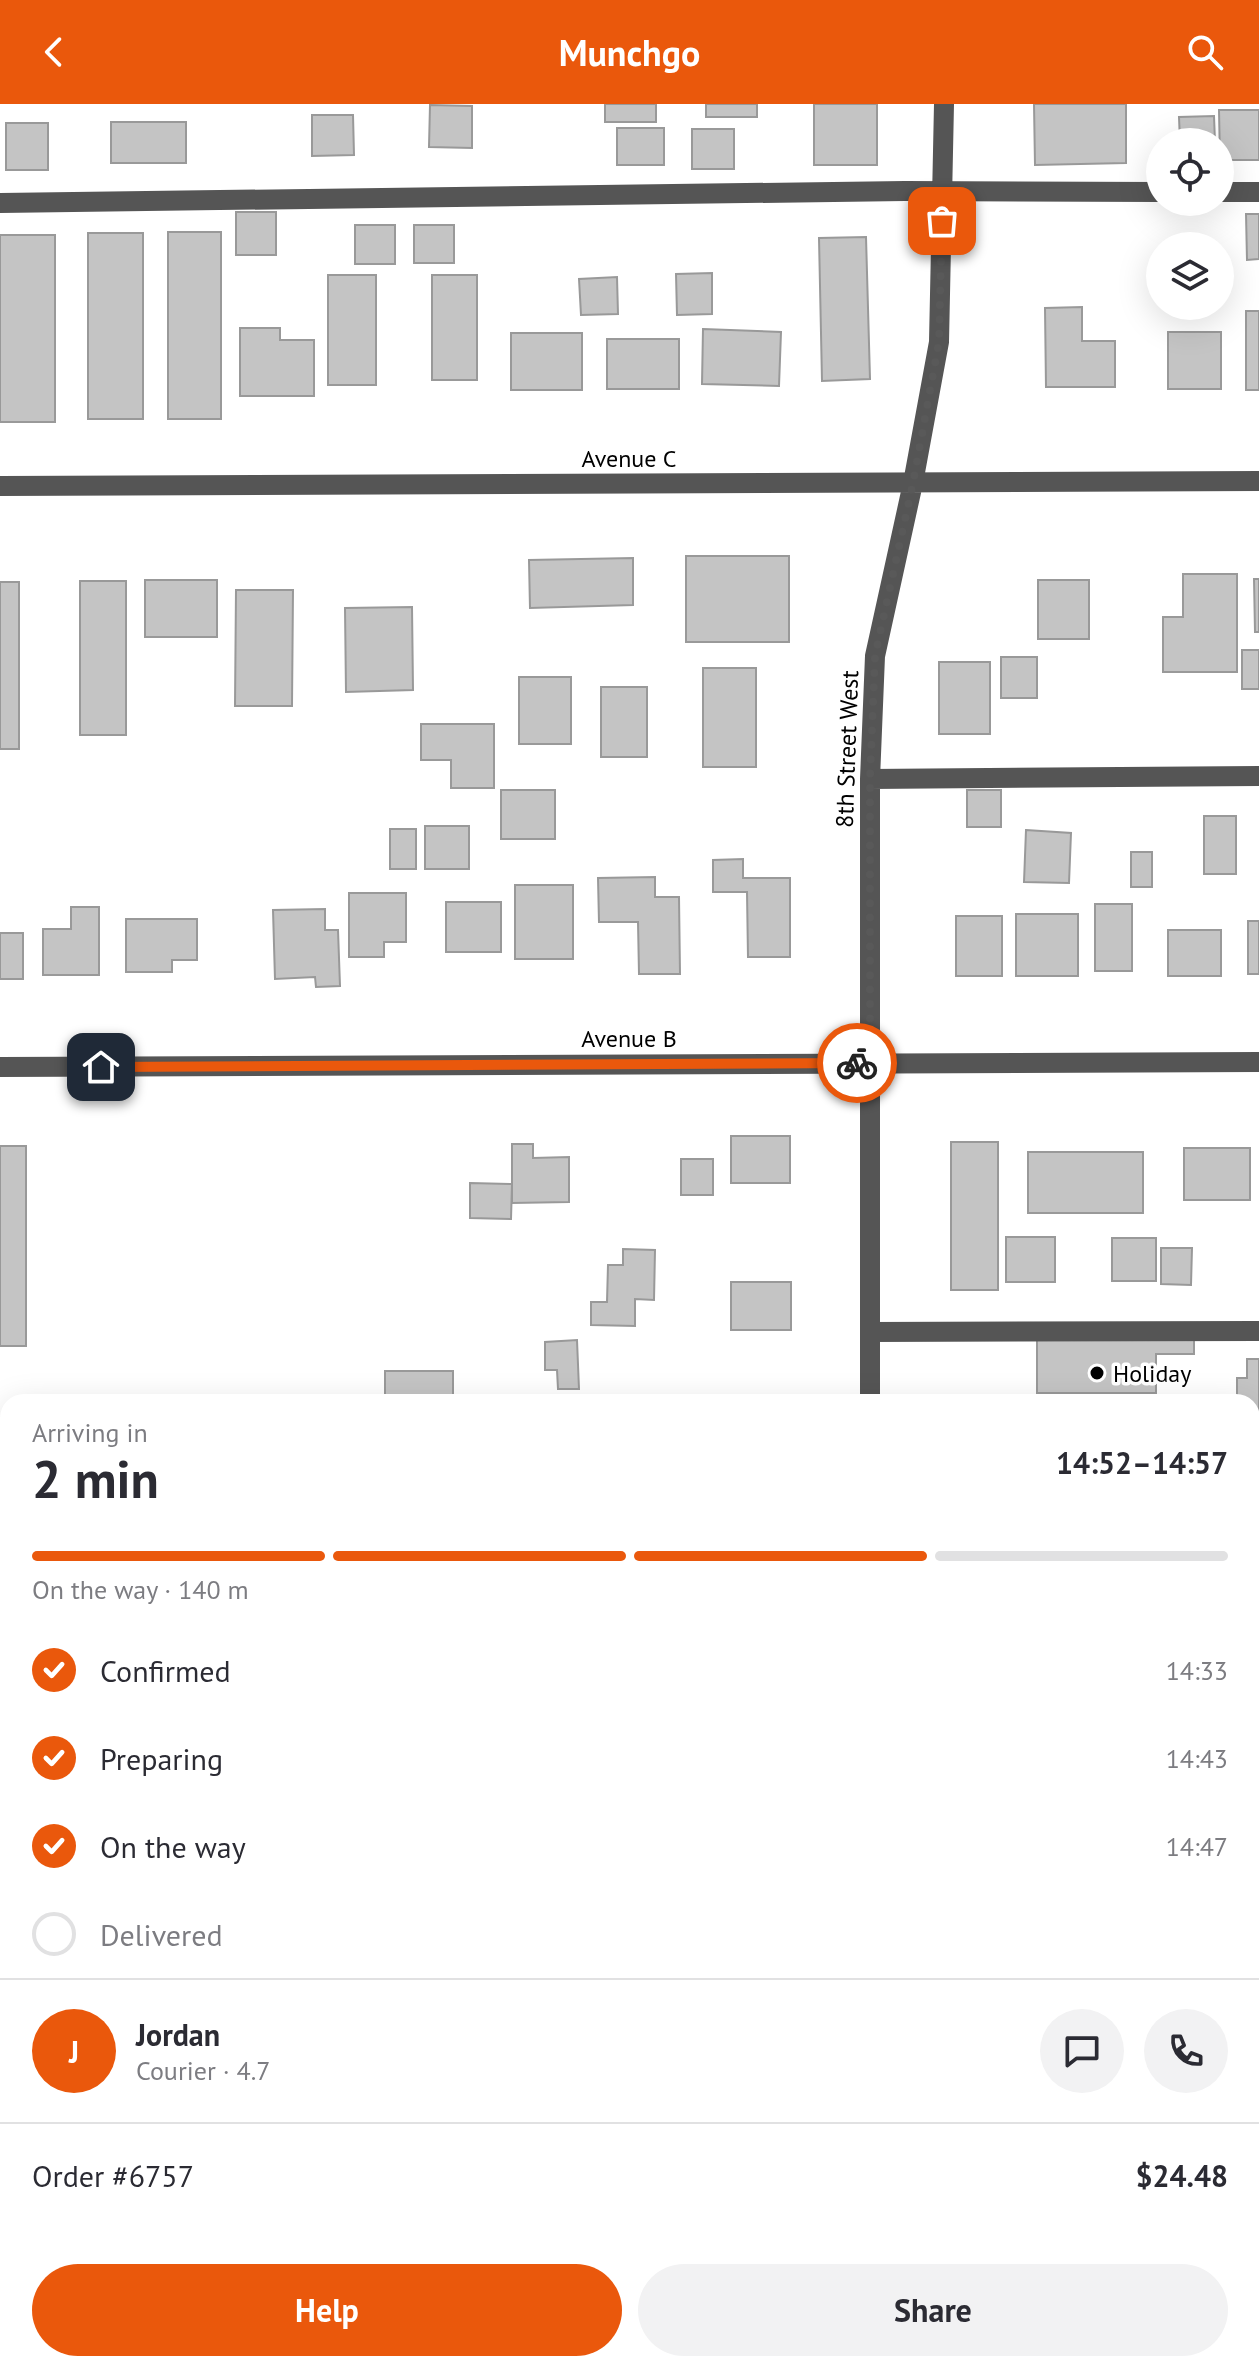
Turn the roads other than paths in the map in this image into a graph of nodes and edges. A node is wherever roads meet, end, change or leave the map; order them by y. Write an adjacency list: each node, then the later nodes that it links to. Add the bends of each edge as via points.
1 (944, 104): 2 (street, 8th Street West)
2 (942, 191): 3 (street); 6 (street); 8 (street, 8th Street West, via 939,342)
3 (1146, 192)
4 (1234, 192): 5 (street)
5 (1259, 192)
6 (0, 203)
7 (1259, 481): 8 (street, Avenue C)
8 (913, 483): 9 (street, Avenue C); 11 (street, 8th Street West, via 875,656)
9 (0, 486)
10 (1259, 776): 11 (street)
11 (870, 779): 13 (street, 8th Street West)
12 (1259, 1062): 13 (street, Avenue B)
13 (870, 1063): 14 (street, Avenue B); 16 (street, 8th Street West)
14 (0, 1067)
15 (1259, 1331): 16 (street)
16 (870, 1332): 17 (street, 8th Street West)
17 (870, 1394)

